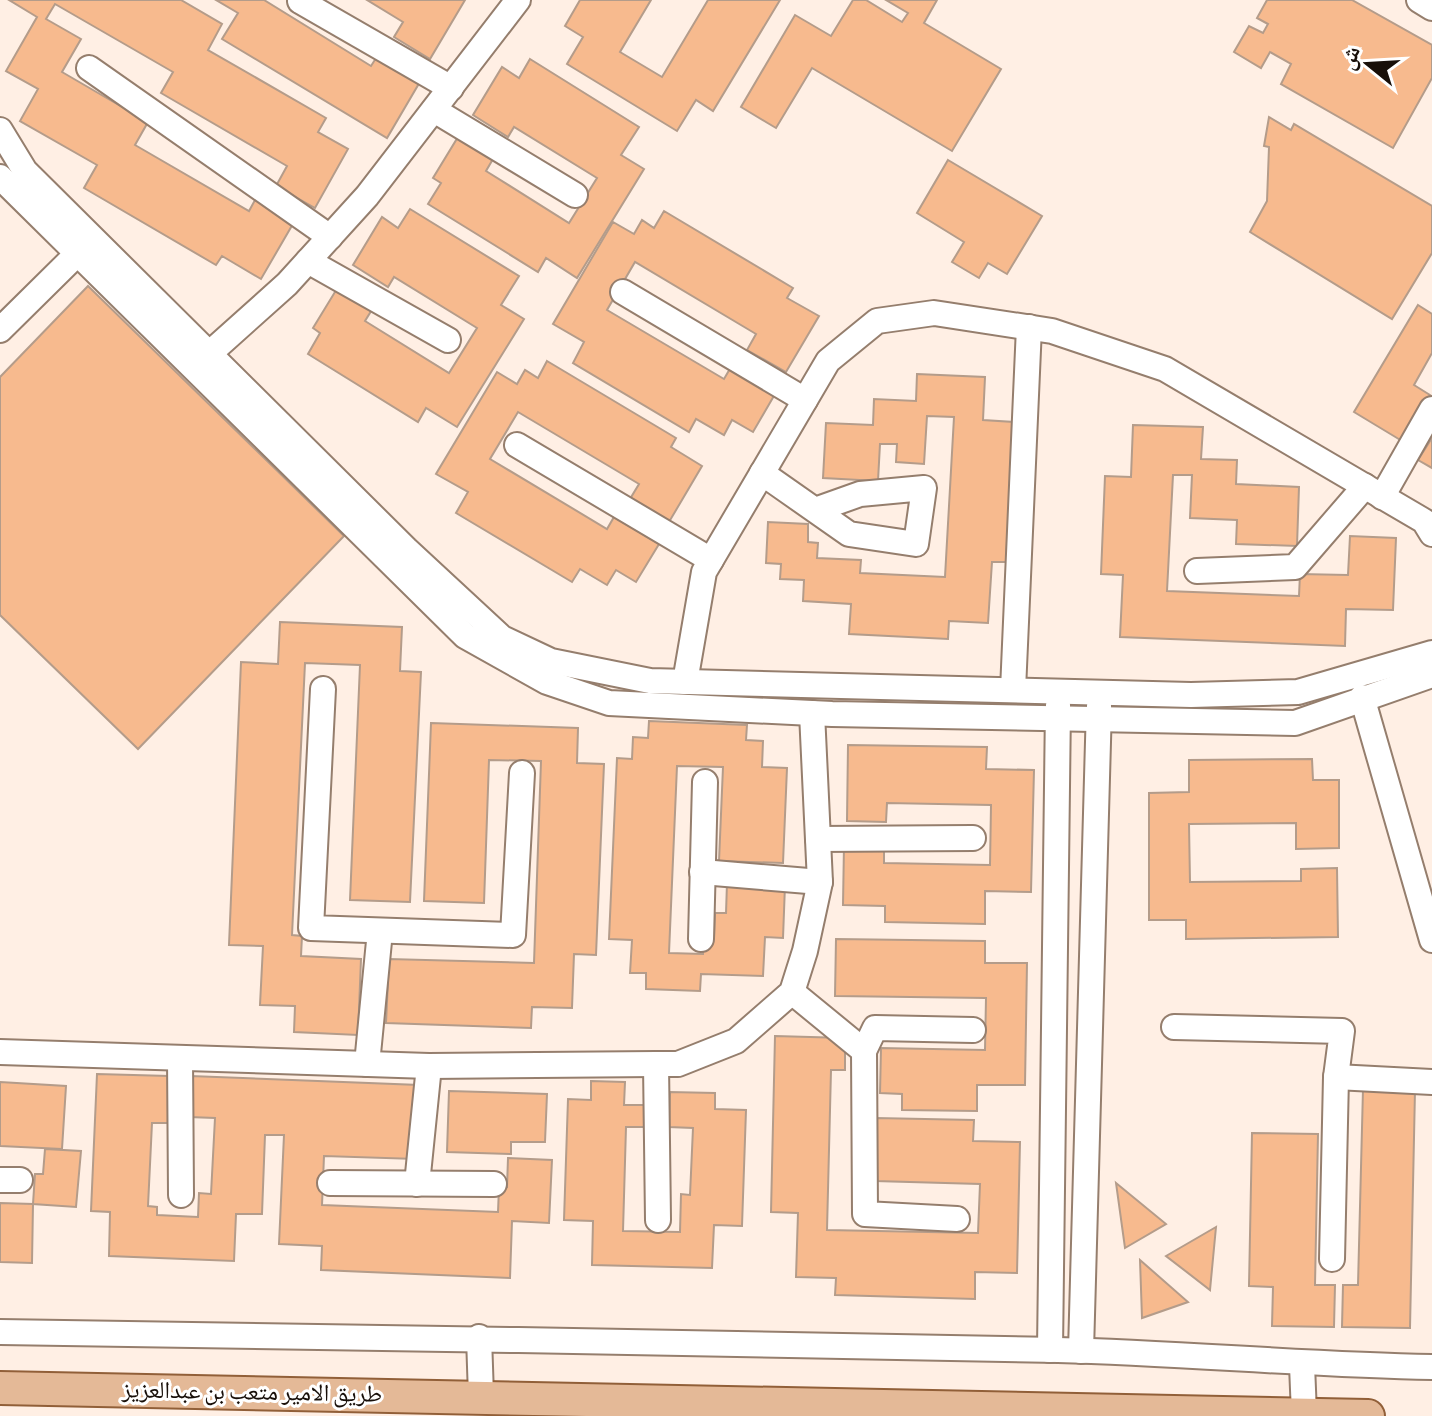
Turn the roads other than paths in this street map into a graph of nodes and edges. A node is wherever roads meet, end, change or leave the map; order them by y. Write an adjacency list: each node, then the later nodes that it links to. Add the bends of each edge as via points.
1 (518, 0): 6 (street)
2 (1419, 0): 4 (street)
3 (300, 1): 6 (street)
4 (1432, 8)
5 (89, 68): 11 (street)
6 (451, 88): 7 (street)
7 (434, 110): 10 (street); 11 (street)
8 (0, 130): 18 (street, via 25,171)
9 (0, 177): 12 (street)
10 (575, 195)
11 (330, 237): 13 (street)
12 (78, 253): 16 (street); 36 (street, via 465,636 547,682 609,703)
13 (308, 261): 17 (street); 18 (street)
14 (623, 292): 19 (street)
15 (1029, 327): 19 (street, via 934,313 877,321 828,361); 23 (street, via 1165,369); 32 (street)
16 (0, 330)
17 (448, 340)
18 (210, 353): 30 (street, via 502,638 551,661 650,681)
19 (805, 400): 22 (street)
20 (1432, 409): 23 (street)
21 (517, 445): 26 (street)
22 (762, 473): 24 (street); 26 (street)
23 (1373, 492): 25 (street, via 1424,521); 27 (street, via 1295,567)
24 (815, 510)
25 (1432, 534)
26 (711, 560): 30 (street, via 704,572)
27 (1197, 571)
28 (1432, 653): 34 (street, via 1298,692)
29 (1432, 675): 35 (street)
30 (685, 682): 32 (street)
31 (323, 689): 45 (street, via 311,928)
32 (1013, 690): 33 (street)
33 (1059, 692): 34 (street); 37 (street)
34 (1099, 693): 38 (street)
35 (1362, 697): 38 (street, via 1295,723); 47 (street)
36 (812, 713): 37 (street); 42 (street)
37 (1058, 720): 38 (street); 68 (street)
38 (1098, 722): 69 (street)
39 (522, 773): 45 (street, via 513,935)
40 (705, 782): 43 (street)
41 (973, 838): 42 (street)
42 (818, 839): 44 (street)
43 (702, 872): 44 (street); 46 (street)
44 (820, 882): 48 (street)
45 (380, 931): 54 (street)
46 (701, 939)
47 (1432, 940)
48 (792, 992): 51 (street); 55 (street, via 736,1041 678,1064)
49 (1174, 1027): 57 (street, via 1342,1031)
50 (973, 1030): 51 (street, via 875,1028)
51 (864, 1051): 63 (street, via 865,1214)
52 (0, 1052): 53 (street)
53 (180, 1058): 54 (street); 62 (street)
54 (367, 1064): 56 (street)
55 (656, 1064): 56 (street); 64 (street)
56 (429, 1066): 60 (street)
57 (1336, 1077): 58 (street); 65 (street)
58 (1432, 1082)
59 (330, 1183): 60 (street)
60 (417, 1184): 61 (street)
61 (494, 1184)
62 (181, 1195)
63 (957, 1219)
64 (658, 1220)
65 (1332, 1259)
66 (0, 1332): 67 (street)
67 (479, 1337): 68 (street); 73 (street)
68 (1050, 1350): 69 (street)
69 (1081, 1351): 70 (street)
70 (1302, 1365): 71 (street); 74 (street)
71 (1432, 1367)
72 (0, 1388): 73 (main road, طريق الامير متعب بن عبدالعزيز)
73 (481, 1396): 74 (main road, طريق الامير متعب بن عبدالعزيز)
74 (1304, 1414): 75 (main road, طريق الامير متعب بن عبدالعزيز)
75 (1368, 1416)

